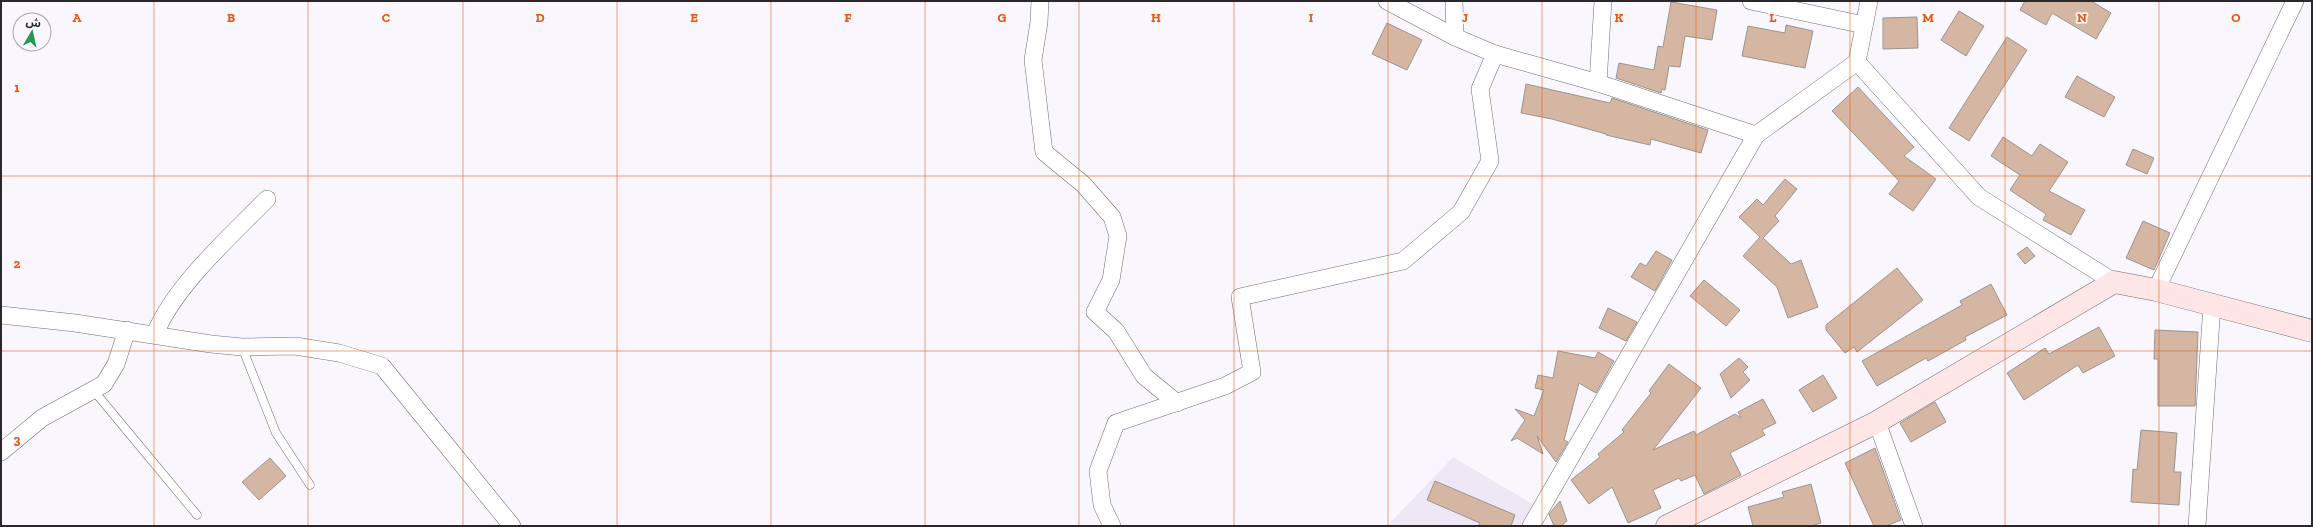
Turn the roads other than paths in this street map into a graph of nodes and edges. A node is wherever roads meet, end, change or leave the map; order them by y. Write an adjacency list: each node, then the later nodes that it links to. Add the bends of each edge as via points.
1 (1040, 1): 24 (street, via 1040,22 1034,60 1044,152 1083,184 1112,217 1118,236 1111,280 1095,312 1116,331 1144,376)
2 (1387, 1): 9 (street)
3 (1454, 1): 9 (street)
4 (1603, 1): 12 (street)
5 (1751, 1): 8 (street)
6 (1869, 1): 8 (street)
7 (2295, 1): 16 (street)
8 (1864, 25): 11 (street)
9 (1455, 37): 10 (street)
10 (1495, 54): 12 (street); 24 (street, via 1480,89 1490,161 1461,212 1403,261 1240,297 1252,372 1225,386)
11 (1857, 62): 13 (street); 15 (street, via 1979,197)
12 (1598, 83): 13 (street)
13 (1756, 134): 31 (street)
14 (267, 199): 21 (street, via 211,256 172,302 163,315)
15 (2114, 282): 16 (street); 25 (street)
16 (2156, 290): 17 (street)
17 (2212, 305): 20 (street); 34 (street)
18 (1, 315): 19 (street)
19 (127, 330): 21 (street); 23 (street, via 116,364 104,384)
20 (2312, 331)
21 (156, 334): 22 (street)
22 (242, 347): 27 (lane, via 276,433); 29 (street, via 270,345 316,349 364,359 382,366)
23 (94, 391): 26 (street, via 42,418); 28 (lane)
24 (1177, 402): 30 (street, via 1116,423 1098,470 1102,504)
25 (1877, 422): 32 (street); 33 (street)
26 (1, 452)
27 (310, 485)
28 (197, 516)
29 (512, 526)
30 (1112, 526)
31 (1531, 526)
32 (1667, 526)
33 (1914, 526)
34 (2197, 526)

